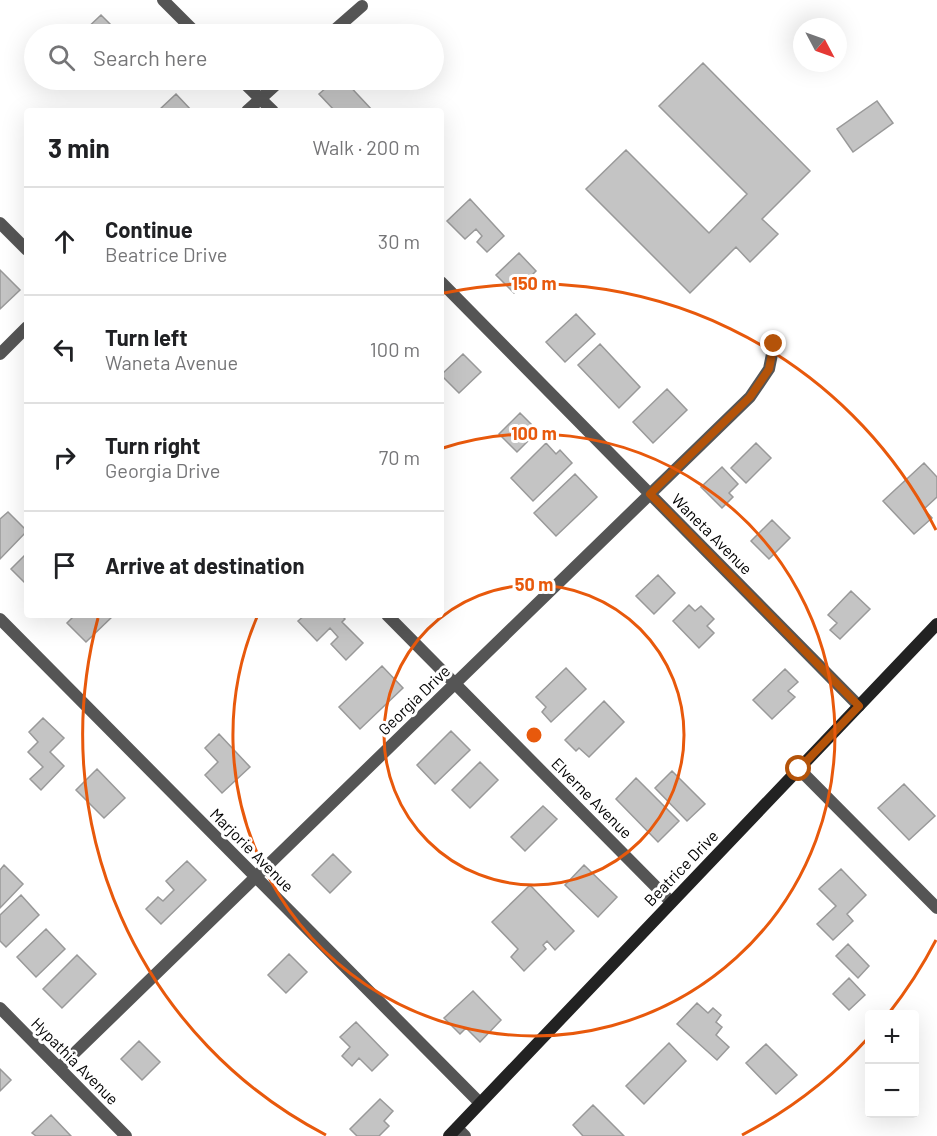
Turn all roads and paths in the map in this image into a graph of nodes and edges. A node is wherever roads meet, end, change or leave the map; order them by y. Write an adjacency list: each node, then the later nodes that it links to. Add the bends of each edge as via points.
1 (163, 0): 3 (street)
2 (362, 6): 4 (street)
3 (187, 24)
4 (341, 24)
5 (252, 90): 7 (street)
6 (269, 90): 7 (street)
7 (260, 98): 8 (street); 9 (street)
8 (250, 108)
9 (270, 108)
10 (0, 223): 11 (street)
11 (24, 247)
12 (444, 285): 16 (street, Waneta Avenue)
13 (24, 330): 15 (street)
14 (774, 344): 16 (street, Georgia Drive, via 769,369 750,397)
15 (0, 354)
16 (650, 494): 20 (street, Georgia Drive); 21 (street, Waneta Avenue)
17 (390, 618): 20 (street, Elverne Avenue)
18 (0, 619): 23 (street, Marjorie Avenue)
19 (937, 624): 21 (street, Beatrice Drive)
20 (455, 684): 23 (street, Georgia Drive); 24 (street, Elverne Avenue)
21 (859, 706): 22 (street, Beatrice Drive)
22 (799, 769): 24 (street, Beatrice Drive); 25 (street)
23 (256, 877): 27 (street, Georgia Drive); 28 (street, Marjorie Avenue)
24 (672, 902): 28 (street, Beatrice Drive)
25 (937, 908)
26 (0, 1008): 27 (street, Hypathia Avenue)
27 (59, 1068): 30 (street, Hypathia Avenue)
28 (480, 1104): 29 (street, Beatrice Drive)
29 (457, 1133)
30 (126, 1136)

